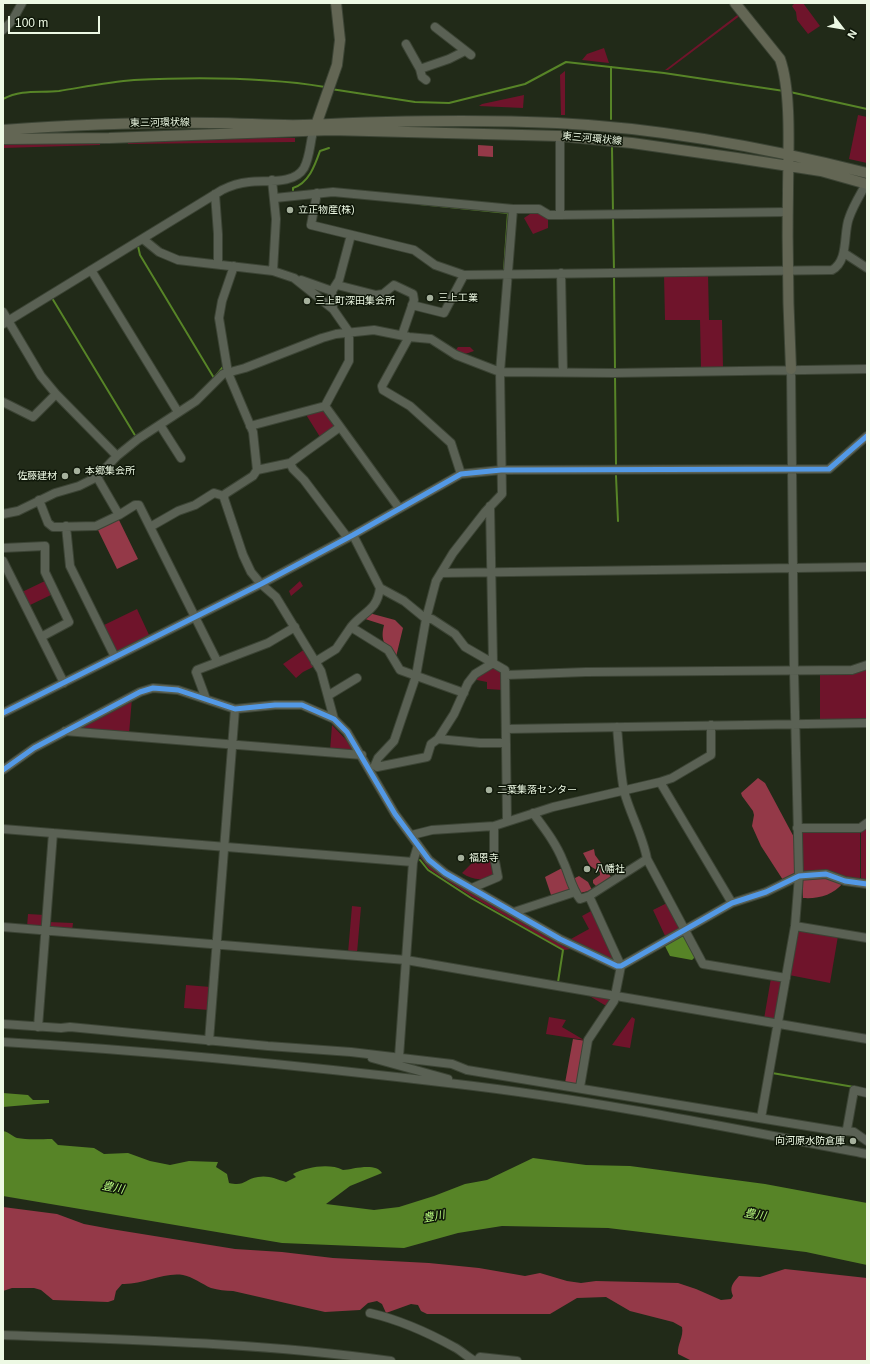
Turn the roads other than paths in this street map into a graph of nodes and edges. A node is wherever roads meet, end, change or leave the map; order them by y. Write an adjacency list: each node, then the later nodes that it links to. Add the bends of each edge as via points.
1 (22, 3): 5 (street, via 12,21)
2 (336, 3): 9 (main road, via 339,55)
3 (735, 3): 13 (main road, via 781,62 787,105)
4 (435, 27): 7 (street, via 468,53)
5 (3, 30)
6 (406, 44): 7 (street)
7 (420, 69): 8 (street, via 422,77)
8 (426, 80)
9 (315, 128): 10 (main road, 東三河環状線, via 72,125); 11 (main road, 東三河環状線); 12 (main road, 東三河環状線, via 109,138); 13 (main road, 東三河環状線, via 484,120 558,123 683,136); 16 (street, via 302,171 293,178)
10 (3, 130)
11 (560, 136): 14 (main road, 東三河環状線, via 632,143); 23 (street)
12 (3, 139)
13 (788, 154): 14 (main road); 15 (main road, 東三河環状線)
14 (788, 166): 17 (main road, 東三河環状線, via 821,171); 22 (main road)
15 (867, 173)
16 (272, 180): 19 (street, via 235,184); 20 (street)
17 (867, 184): 26 (street, via 849,218 844,235)
18 (317, 193): 20 (street); 21 (street, via 333,192); 24 (street, via 311,225)
19 (215, 194): 25 (street); 27 (street)
20 (275, 198): 32 (street, via 276,241)
21 (513, 209): 23 (street, via 539,209 549,215); 34 (street)
22 (788, 212): 23 (street); 30 (main road)
23 (560, 215)
24 (351, 235): 35 (street, via 414,250 435,265); 37 (street)
25 (143, 239): 27 (street, via 158,252 172,258); 31 (street)
26 (844, 253): 29 (street); 30 (street, via 832,270)
27 (218, 264): 28 (street)
28 (234, 266): 32 (street); 48 (street, via 219,318)
29 (867, 268)
30 (788, 269): 33 (street); 44 (main road)
31 (91, 270): 41 (street); 52 (street)
32 (273, 271): 36 (street)
33 (561, 273): 34 (street); 47 (street)
34 (508, 274): 35 (street); 46 (street)
35 (464, 275): 38 (street, via 444,313)
36 (294, 278): 37 (street); 39 (street)
37 (335, 288): 38 (street, via 376,295 383,294 394,285 413,294); 39 (street)
38 (412, 305): 43 (street)
39 (333, 309): 42 (street)
40 (3, 312): 41 (street)
41 (6, 322): 49 (street, via 41,376)
42 (349, 332): 43 (street, via 374,330); 48 (street, via 322,338); 51 (street, via 349,361)
43 (406, 336): 46 (street, via 431,339 456,355); 63 (street, via 382,386 383,390 410,406 451,443)
44 (791, 369): 45 (street); 47 (street); 60 (street)
45 (867, 369)
46 (500, 372): 47 (street); 62 (street)
47 (563, 372)
48 (228, 373): 52 (street, via 223,374 196,401); 54 (street)
49 (56, 394): 50 (street, via 33,417); 57 (street)
50 (3, 402)
51 (325, 406): 54 (street); 55 (street)
52 (178, 412): 53 (street)
53 (160, 424): 57 (street); 58 (street)
54 (250, 426): 61 (street, via 255,440)
55 (340, 427): 59 (street); 68 (street)
56 (867, 436): 60 (street, via 832,468)
57 (117, 456): 64 (street)
58 (181, 458)
59 (290, 463): 61 (street); 73 (street)
60 (792, 469): 62 (street); 77 (street)
61 (257, 470): 65 (street, via 253,476)
62 (501, 470): 63 (street); 67 (street, via 502,494)
63 (461, 474): 68 (street)
64 (97, 476): 66 (street, via 79,486); 70 (street)
65 (224, 496): 72 (street, via 214,493); 80 (street, via 243,555 251,572)
66 (39, 500): 69 (street, via 18,512); 71 (street, via 50,526)
67 (490, 506): 78 (street, via 453,553); 79 (street)
68 (399, 508): 73 (street)
69 (3, 514)
70 (119, 515): 71 (street, via 96,526); 72 (street, via 138,505)
71 (66, 526): 87 (street, via 70,566)
72 (150, 527): 82 (street)
73 (350, 536): 80 (street); 81 (street)
74 (3, 548): 86 (street, via 45,546 45,572 69,622)
75 (3, 561): 86 (street)
76 (867, 566): 77 (street)
77 (793, 568): 79 (street); 92 (street)
78 (441, 573): 79 (street); 83 (street, via 433,589)
79 (492, 573): 90 (street)
80 (261, 584): 82 (street); 85 (street, via 276,597)
81 (380, 588): 83 (street, via 404,601); 84 (street, via 376,604)
82 (195, 617): 87 (street); 88 (street)
83 (426, 619): 90 (street, via 432,619 455,634 465,647); 94 (street)
84 (351, 627): 89 (street, via 336,649); 94 (street, via 388,650 400,670)
85 (295, 628): 88 (street, via 268,643); 89 (street)
86 (41, 637): 96 (street)
87 (116, 657): 96 (street)
88 (217, 661): 99 (street, via 196,672)
89 (315, 662): 98 (street)
90 (493, 663): 93 (street, via 505,670); 97 (street, via 475,674)
91 (867, 665): 92 (street, via 852,670)
92 (794, 671): 93 (street); 104 (street)
93 (506, 675): 107 (street)
94 (416, 676): 97 (street); 109 (street, via 394,741 375,765 377,767 427,757 431,744)
95 (357, 678): 98 (street)
96 (64, 683): 101 (street)
97 (464, 693): 109 (street)
98 (329, 695): 102 (street)
99 (206, 699): 100 (street); 108 (street, via 178,690 153,688 140,692)
100 (235, 709): 102 (street, via 276,704 302,705); 111 (street)
101 (3, 713)
102 (334, 719): 112 (street, via 347,732)
103 (867, 723): 104 (street)
104 (795, 724): 105 (street); 120 (street)
105 (711, 725): 106 (street); 114 (street, via 711,755 672,778)
106 (617, 726): 107 (street); 115 (street)
107 (506, 729): 110 (street)
108 (65, 731): 111 (street); 113 (street, via 34,748)
109 (438, 739): 110 (street)
110 (506, 743): 117 (street)
111 (232, 745): 112 (street); 125 (street)
112 (362, 755): 123 (street, via 395,814)
113 (3, 770)
114 (660, 782): 115 (street); 133 (street)
115 (624, 790): 116 (street); 126 (street)
116 (533, 813): 117 (street); 131 (street, via 552,839)
117 (507, 821): 119 (street)
118 (867, 824): 120 (street, via 860,828)
119 (494, 826): 123 (street, via 432,830); 130 (street, via 494,856 498,877)
120 (797, 828): 128 (street)
121 (3, 829): 122 (street)
122 (54, 832): 125 (street); 137 (street)
123 (412, 835): 124 (street)
124 (418, 845): 127 (street); 130 (street, via 429,860 445,873)
125 (224, 846): 127 (street); 140 (street)
126 (647, 859): 132 (street); 138 (street)
127 (413, 862): 141 (street)
128 (799, 876): 129 (street, via 826,874 845,881); 133 (street, via 766,892); 135 (street)
129 (867, 884)
130 (472, 888): 134 (street)
131 (575, 892): 132 (street, via 580,898); 134 (street)
132 (589, 896): 142 (street)
133 (732, 903): 138 (street)
134 (514, 912): 142 (street, via 560,939)
135 (795, 926): 139 (street); 143 (street)
136 (3, 927): 137 (street)
137 (46, 930): 140 (street); 147 (street)
138 (684, 930): 142 (street); 143 (street, via 703,964)
139 (867, 938)
140 (217, 945): 141 (street); 149 (street)
141 (406, 960): 144 (street); 152 (street)
142 (621, 966): 144 (street)
143 (786, 978): 146 (street)
144 (616, 996): 146 (street); 154 (street, via 588,1040)
145 (3, 1024): 147 (street)
146 (778, 1024): 148 (street); 156 (street)
147 (38, 1027): 149 (street, via 70,1027)
148 (867, 1039)
149 (209, 1041): 151 (street)
150 (3, 1042): 153 (street, via 249,1061)
151 (360, 1054): 152 (street); 153 (street, via 446,1078)
152 (399, 1057): 154 (street)
153 (457, 1084): 159 (street, via 595,1104)
154 (580, 1087): 156 (street)
155 (867, 1093): 157 (street, via 854,1090)
156 (761, 1118): 157 (street)
157 (846, 1131): 158 (street, via 854,1132)
158 (867, 1141)
159 (867, 1154)
160 (370, 1313): 163 (street, via 426,1332 456,1347)
161 (3, 1335): 162 (street, via 170,1341 273,1348)
162 (391, 1361)
163 (476, 1361): 164 (street, via 480,1357)
164 (517, 1361)

